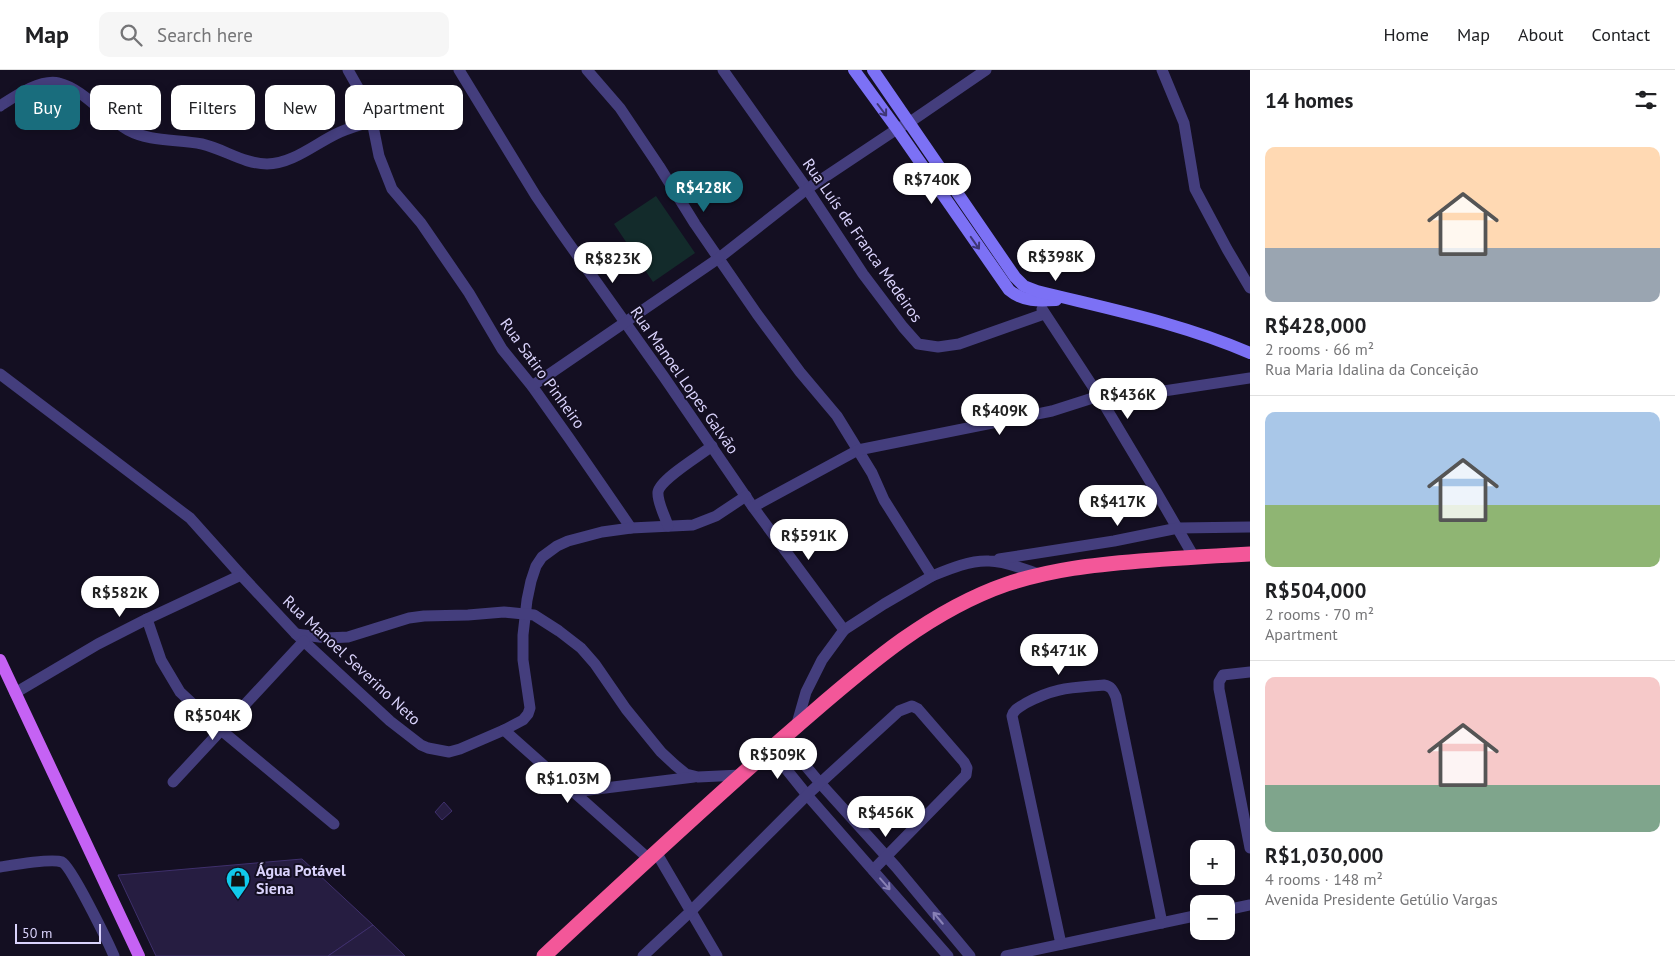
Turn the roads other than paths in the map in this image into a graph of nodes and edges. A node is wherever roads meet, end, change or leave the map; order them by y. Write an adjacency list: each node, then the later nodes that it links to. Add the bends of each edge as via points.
1 (348, 70): 9 (street)
2 (459, 70): 20 (street, Rua Manoel Lopes Galvão, via 536,196)
3 (587, 70): 16 (street, via 620,108)
4 (723, 70): 15 (street, Rua Luís de Franca Medeiros)
5 (854, 70): 12 (street, one-way to 12)
6 (873, 70): 11 (street)
7 (986, 70): 11 (street)
8 (1162, 70): 17 (street, via 1184,123 1195,189)
9 (356, 85)
10 (0, 106): 13 (street, via 29,88 58,82 139,136 204,144 266,164 278,164)
11 (910, 122): 12 (street); 18 (street, via 1015,277)
12 (897, 129): 15 (street); 18 (street, one-way to 18, via 1009,290 1016,296)
13 (346, 130)
14 (374, 130): 24 (street, Rua Satiro Pinheiro, via 379,156 392,190 421,223 502,348)
15 (807, 189): 16 (street); 19 (street, Rua Luís de Franca Medeiros, via 864,274 918,344 938,348 959,344)
16 (718, 258): 20 (street); 27 (street, via 800,372 838,416)
17 (1250, 288)
18 (1037, 296): 19 (street); 21 (street, via 1069,299 1170,323)
19 (1044, 314): 25 (street)
20 (625, 321): 24 (street); 26 (street, Rua Manoel Lopes Galvão)
21 (1250, 353)
22 (0, 374): 38 (street, Rua Manoel Severino Neto, via 190,518)
23 (1250, 378): 25 (street, via 1144,394)
24 (532, 386): 32 (street, Rua Satiro Pinheiro)
25 (1099, 396): 27 (street, via 1043,413); 33 (street)
26 (712, 446): 28 (street, Rua Manoel Lopes Galvão); 30 (street, via 660,487 659,498)
27 (858, 450): 29 (street); 39 (street, via 884,500)
28 (746, 496): 29 (street, Rua Manoel Lopes Galvão); 30 (street, Rua Manoel Severino Neto, via 704,521)
29 (753, 507): 42 (street, Rua Manoel Lopes Galvão)
30 (668, 526): 32 (street, Rua Manoel Severino Neto)
31 (1250, 527): 33 (street)
32 (631, 528): 40 (street, Rua Manoel Severino Neto, via 568,541 548,552 536,566)
33 (1178, 528): 35 (street); 36 (street)
34 (1250, 554): 35 (highway)
35 (1194, 557): 37 (highway, via 1075,567)
36 (989, 561): 37 (street); 39 (street, via 971,563)
37 (1039, 574): 47 (highway, via 1006,584 930,620 858,673)
38 (241, 576): 41 (street); 43 (street, Rua Manoel Severino Neto)
39 (932, 576): 42 (street)
40 (525, 614): 43 (street, via 424,616 359,635); 49 (street, Rua Manoel Severino Neto, via 523,660 530,708 523,720); 53 (street, via 544,621 581,648 661,752 686,774)
41 (147, 619): 46 (street); 48 (street, via 172,681 193,706)
42 (844, 630): 47 (street, via 822,660 806,692)
43 (300, 637): 48 (street); 49 (street, Rua Manoel Severino Neto, via 390,722 428,748 449,752)
44 (0, 660): 46 (main road)
45 (1250, 672): 59 (street, via 1223,675 1219,689)
46 (15, 693): 71 (main road)
47 (796, 727): 50 (highway)
48 (221, 730): 54 (street); 58 (street)
49 (504, 730): 56 (street)
50 (782, 738): 51 (highway); 55 (street)
51 (770, 749): 52 (highway); 57 (street)
52 (741, 775): 53 (street); 60 (highway)
53 (698, 776): 56 (street)
54 (173, 782)
55 (820, 783): 57 (street); 61 (street); 61 (street, via 899,711 912,706 918,709 964,762 966,774)
56 (573, 792): 60 (street)
57 (807, 795): 63 (street); 66 (street)
58 (334, 824)
59 (1250, 848)
60 (652, 855): 66 (street); 72 (highway)
61 (886, 858): 63 (street); 76 (street, one-way to 61)
62 (0, 867): 70 (street, via 53,860 63,862)
63 (873, 870): 75 (street, one-way to 75)
64 (1250, 905): 65 (street)
65 (1235, 908)
66 (690, 912): 73 (street); 74 (street)
67 (1190, 918): 68 (street)
68 (1162, 923): 69 (street); 69 (street, via 1116,697 1112,689 1104,685 1059,689 1016,709 1012,716)
69 (1061, 944): 77 (street)
70 (114, 956)
71 (140, 956)
72 (544, 956)
73 (643, 956)
74 (717, 956)
75 (948, 956)
76 (970, 956)
77 (1006, 956)

